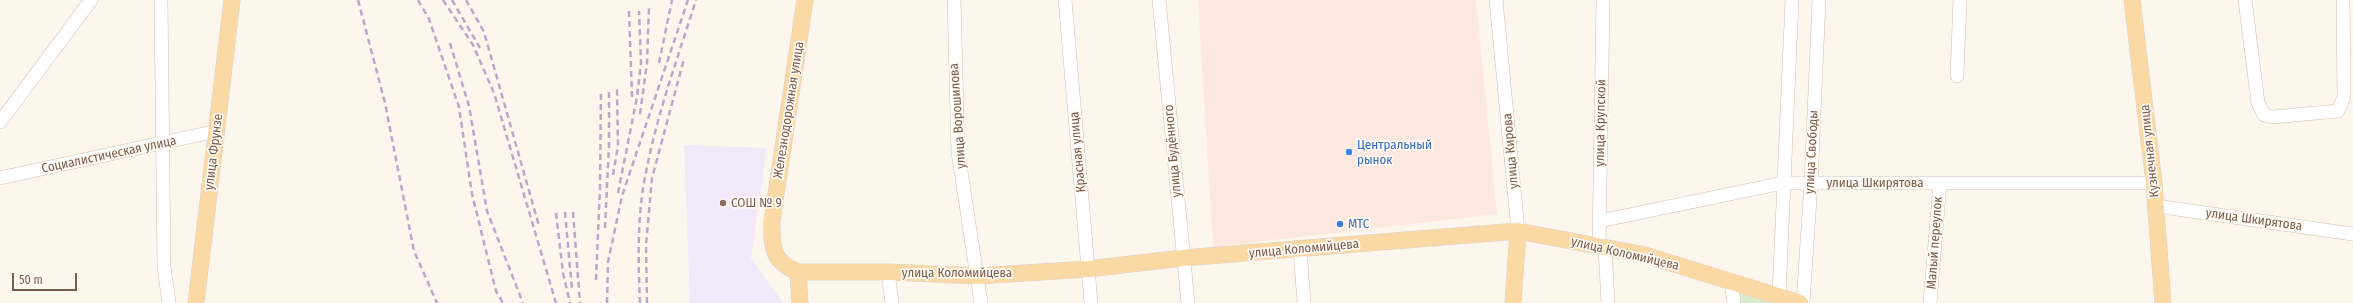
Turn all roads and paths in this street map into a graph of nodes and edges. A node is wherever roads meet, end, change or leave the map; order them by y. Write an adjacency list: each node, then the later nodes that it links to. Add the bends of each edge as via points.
1 (91, 0): 17 (street)
2 (161, 0): 19 (street)
3 (232, 0): 18 (main road, улица Фрунзе)
4 (805, 0): 33 (main road, Железнодорожная улица, via 772,221 772,247 785,267)
5 (954, 0): 35 (street, улица Ворошилова, via 958,152)
6 (1065, 0): 32 (street, Красная улица)
7 (1159, 0): 31 (street, улица Будённого)
8 (1496, 0): 27 (street, улица Кирова)
9 (1603, 0): 26 (street, улица Крупской)
10 (1792, 0): 24 (street, улица Свободы)
11 (1819, 0): 21 (street, улица Свободы)
12 (1960, 0): 16 (street)
13 (2132, 0): 23 (main road, Кузнечная улица)
14 (2245, 0): 15 (street, via 2258,103 2264,115 2273,117 2338,111 2344,97)
15 (2343, 0)
16 (1957, 76)
17 (0, 122)
18 (217, 131): 19 (street, Социалистическая улица); 39 (main road, улица Фрунзе)
19 (162, 143): 20 (street, Социалистическая улица); 38 (street, via 164,267)
20 (0, 178)
21 (1811, 183): 22 (street, улица Шкирятова); 24 (street, улица Шкирятова); 49 (street, улица Свободы)
22 (1940, 183): 23 (street, улица Шкирятова); 50 (street, Малый переулок)
23 (2154, 183): 25 (main road, Кузнечная улица)
24 (1783, 184): 26 (street, улица Шкирятова); 37 (street, улица Свободы)
25 (2156, 206): 28 (street, улица Шкирятова); 51 (main road, Кузнечная улица)
26 (1600, 222): 29 (street, улица Крупской)
27 (1518, 231): 29 (main road, улица Коломийцева); 30 (main road, улица Коломийцева); 46 (main road, улица Кирова)
28 (2353, 234)
29 (1602, 247): 36 (main road, улица Коломийцева, via 1645,255); 47 (street, улица Крупской)
30 (1300, 249): 31 (main road, улица Коломийцева); 45 (street)
31 (1183, 258): 32 (main road, улица Коломийцева); 44 (street, улица Будённого)
32 (1088, 269): 35 (main road, улица Коломийцева); 43 (street, Красная улица)
33 (798, 272): 34 (main road, улица Коломийцева); 40 (main road)
34 (888, 272): 35 (main road, улица Коломийцева); 41 (street)
35 (978, 276): 42 (street, улица Ворошилова)
36 (1731, 281): 37 (main road, улица Коломийцева); 48 (street)
37 (1779, 295): 49 (main road, улица Коломийцева)
38 (169, 303)
39 (196, 303)
40 (800, 303)
41 (892, 303)
42 (981, 303)
43 (1091, 303)
44 (1188, 303)
45 (1304, 303)
46 (1513, 303)
47 (1608, 303)
48 (1734, 303)
49 (1802, 303)
50 (1930, 303)
51 (2163, 303)

